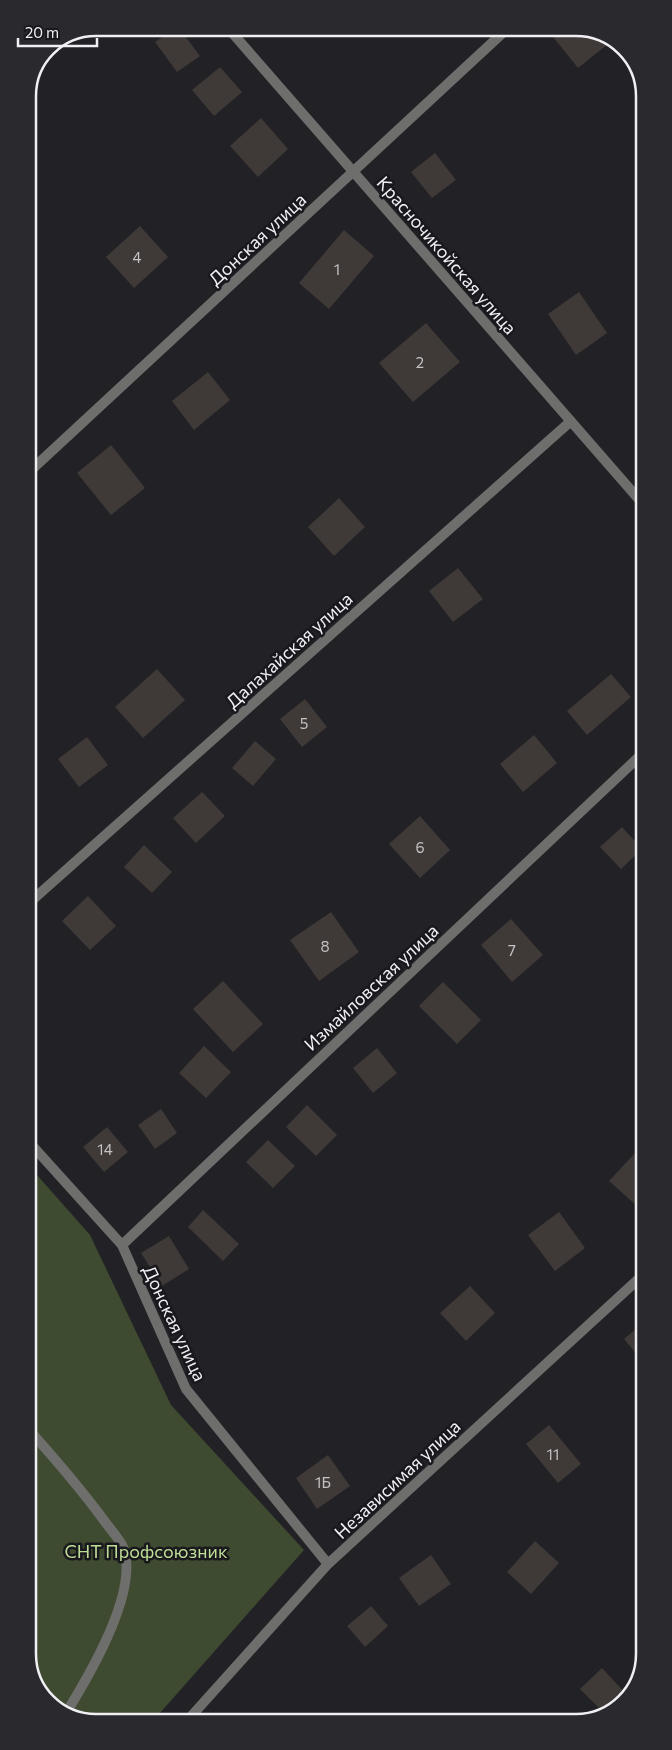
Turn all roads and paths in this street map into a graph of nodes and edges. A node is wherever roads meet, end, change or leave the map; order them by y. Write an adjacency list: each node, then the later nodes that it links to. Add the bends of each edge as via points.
1 (235, 36): 3 (street, Красночикойская улица)
2 (499, 36): 3 (street, Донская улица)
3 (353, 172): 4 (street, Красночикойская улица); 5 (street, Донская улица)
4 (571, 422): 6 (street, Красночикойская улица); 8 (street, Далахайская улица)
5 (36, 467)
6 (636, 496)
7 (636, 760): 10 (street, Измайловская улица)
8 (36, 896)
9 (36, 1150): 10 (street, Донская улица)
10 (122, 1245): 13 (street, Донская улица, via 186,1390)
11 (636, 1281): 13 (street, Независимая улица)
12 (36, 1438): 14 (street, via 78,1485 123,1546 128,1564 119,1609)
13 (328, 1564): 15 (street, Независимая улица)
14 (69, 1708)
15 (193, 1714)

